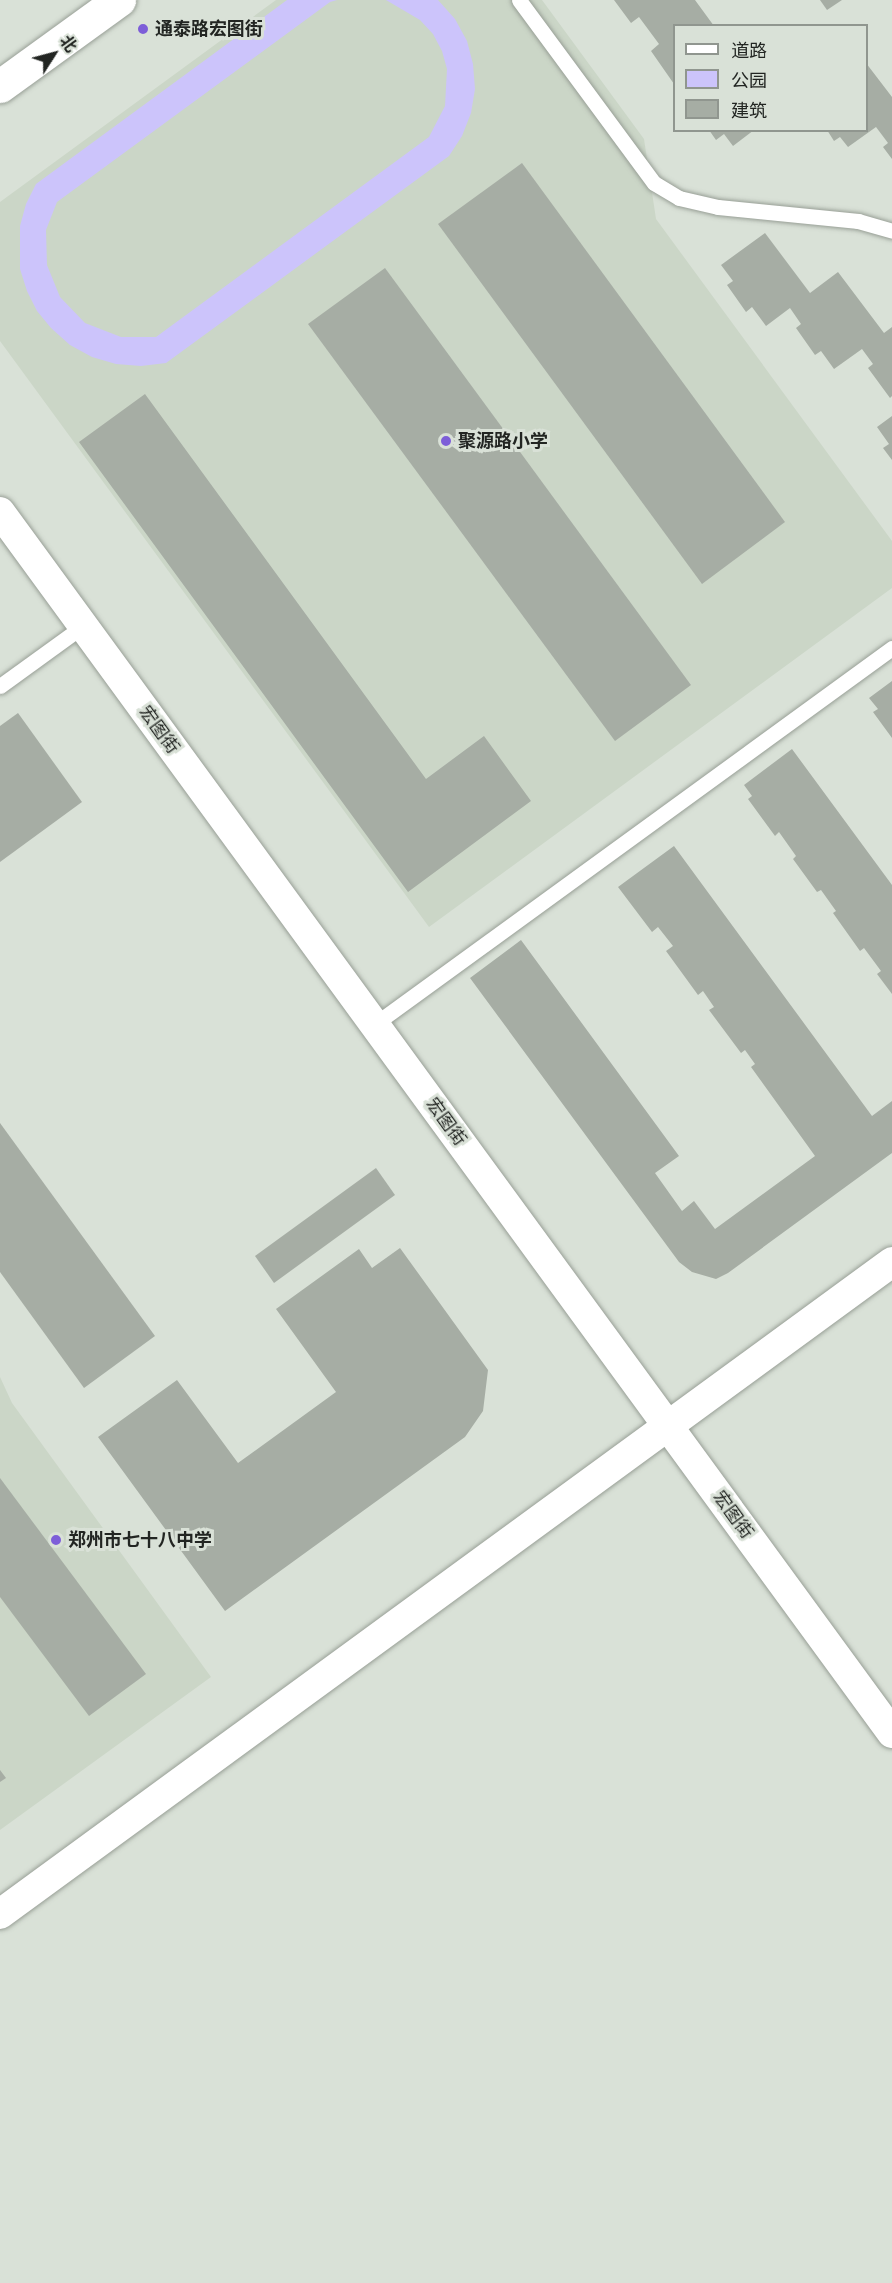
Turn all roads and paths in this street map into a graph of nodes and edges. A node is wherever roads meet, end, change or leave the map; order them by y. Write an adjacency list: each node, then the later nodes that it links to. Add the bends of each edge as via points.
1 (119, 0): 3 (street)
2 (519, 0): 4 (lane, via 654,183 679,198 718,207 858,221)
3 (0, 86)
4 (892, 231)
5 (0, 512): 6 (street, 宏图街)
6 (83, 626): 8 (lane); 9 (street, 宏图街)
7 (892, 648): 9 (lane)
8 (0, 686)
9 (375, 1024): 11 (street, 宏图街)
10 (892, 1262): 11 (street)
11 (668, 1426): 12 (street, 宏图街); 13 (street)
12 (892, 1732)
13 (0, 1914)

